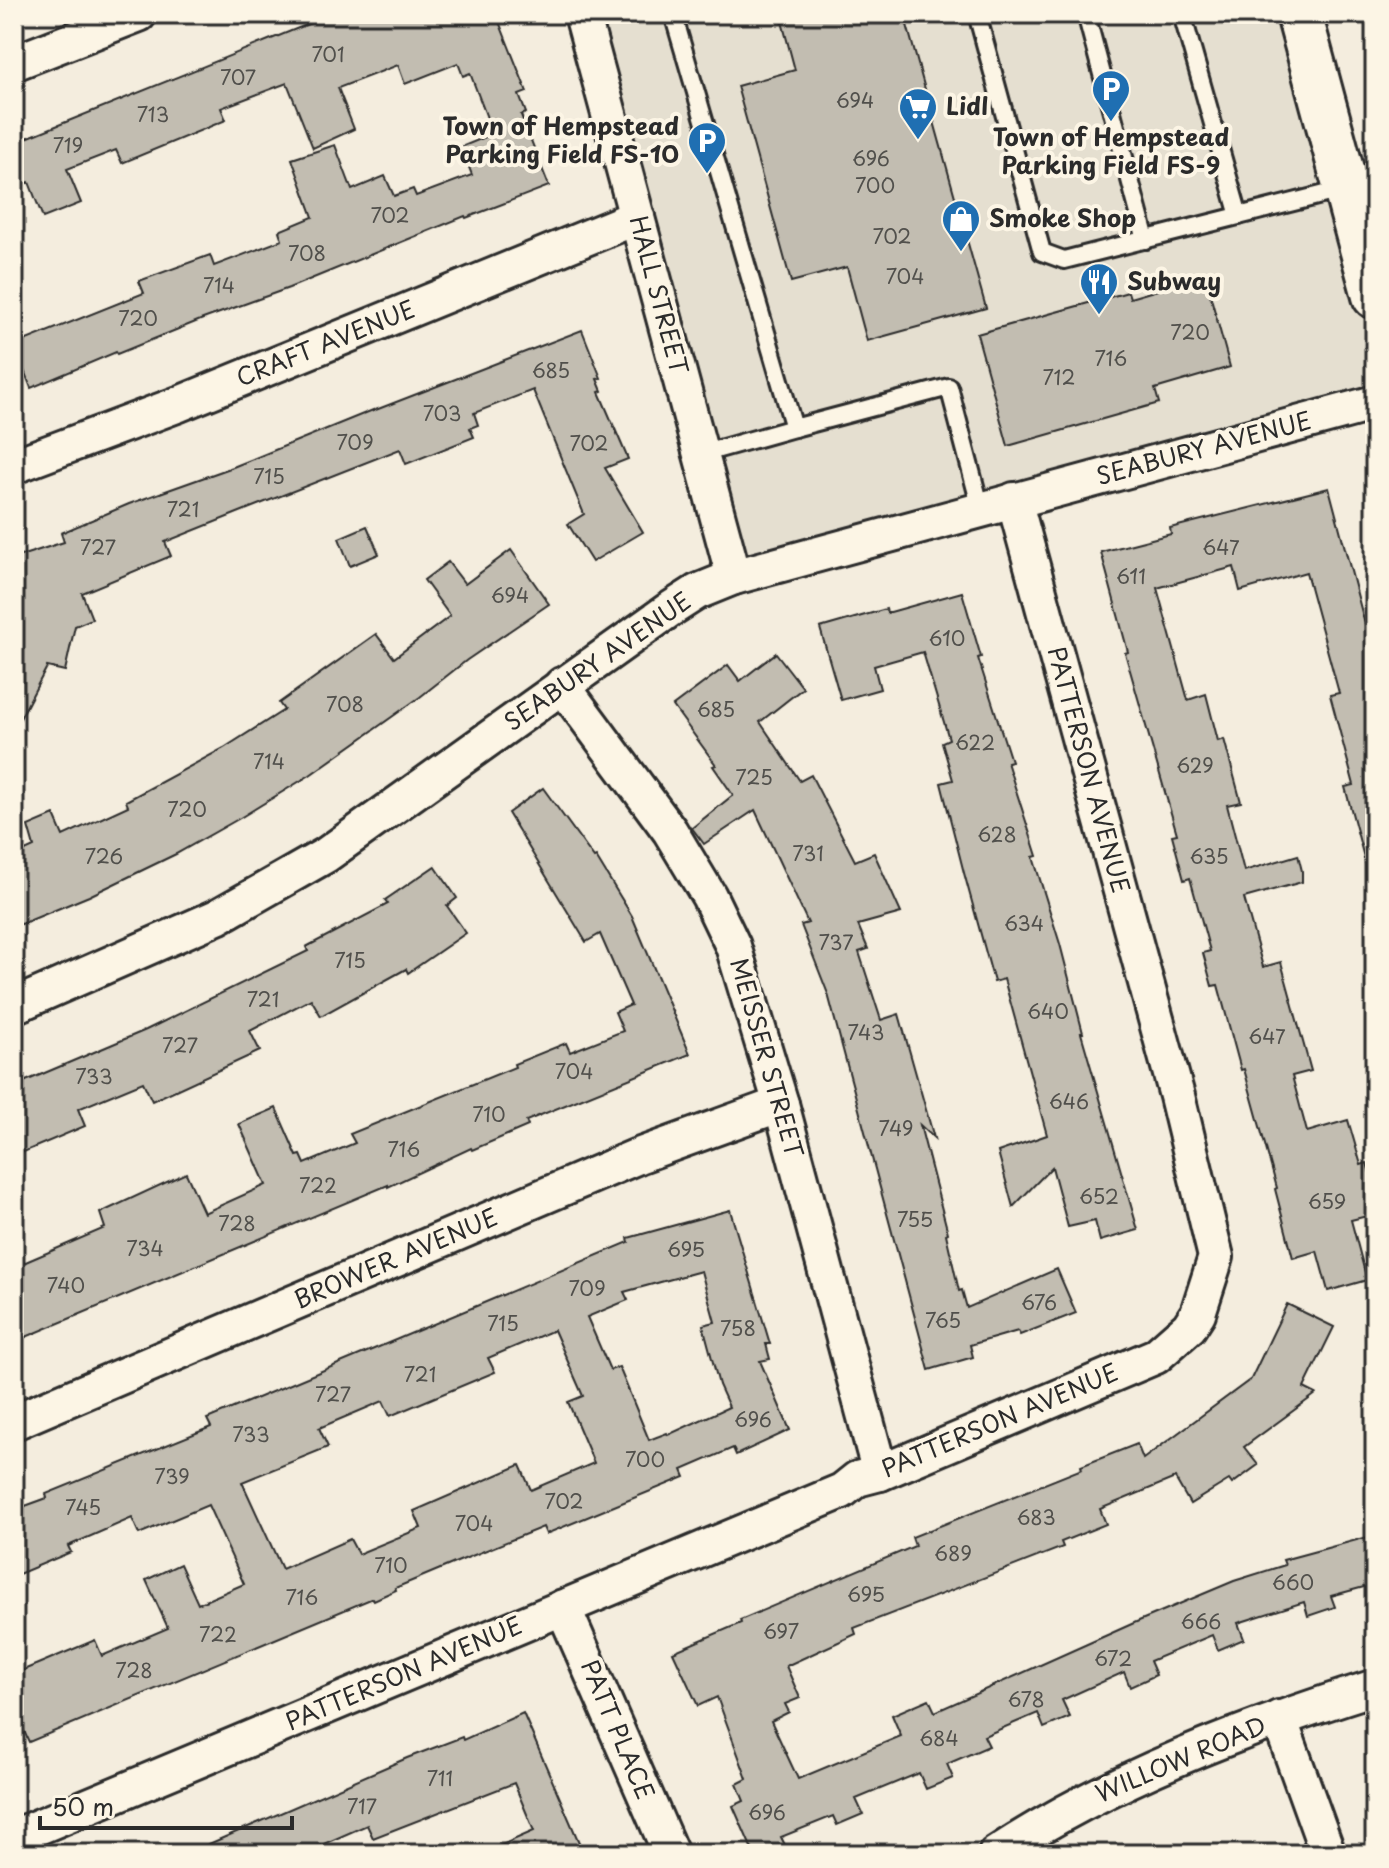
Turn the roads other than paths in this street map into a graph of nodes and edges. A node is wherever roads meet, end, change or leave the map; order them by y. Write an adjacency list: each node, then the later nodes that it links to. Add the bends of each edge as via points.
1 (139, 14): 8 (street)
2 (582, 14): 11 (street, HALL STREET)
3 (673, 14): 15 (lane)
4 (977, 14): 12 (lane, via 1042,252 1064,260)
5 (1086, 14): 12 (lane)
6 (1182, 14): 10 (lane)
7 (1299, 14): 9 (street)
8 (14, 63)
9 (1346, 188): 10 (lane); 13 (street)
10 (1239, 216): 12 (lane)
11 (637, 217): 16 (street, HALL STREET); 17 (street, CRAFT AVENUE)
12 (1146, 240)
13 (1375, 296)
14 (1375, 403): 18 (street, SEABURY AVENUE)
15 (794, 428): 16 (lane); 19 (lane, via 949,387)
16 (701, 454): 20 (street, HALL STREET)
17 (14, 466)
18 (1014, 500): 19 (street, SEABURY AVENUE); 25 (street, PATTERSON AVENUE, via 1216,1257 1198,1313 1156,1356)
19 (981, 509): 20 (street, SEABURY AVENUE)
20 (734, 577): 21 (street, SEABURY AVENUE, via 697,592)
21 (562, 685): 22 (street, SEABURY AVENUE, via 326,855 217,917); 23 (street, MEISSER STREET, via 670,831 709,896 733,946)
22 (14, 1006)
23 (781, 1104): 24 (street, BROWER AVENUE, via 638,1156); 25 (street, MEISSER STREET)
24 (14, 1422)
25 (880, 1473): 26 (street, PATTERSON AVENUE)
26 (563, 1607): 29 (street, PATTERSON AVENUE); 30 (street, PATT PLACE)
27 (1375, 1687): 28 (street, WILLOW ROAD)
28 (1279, 1718): 31 (street, WILLOW ROAD, via 1091,1799); 32 (street)
29 (14, 1837)
30 (671, 1854)
31 (996, 1854)
32 (1328, 1854)

